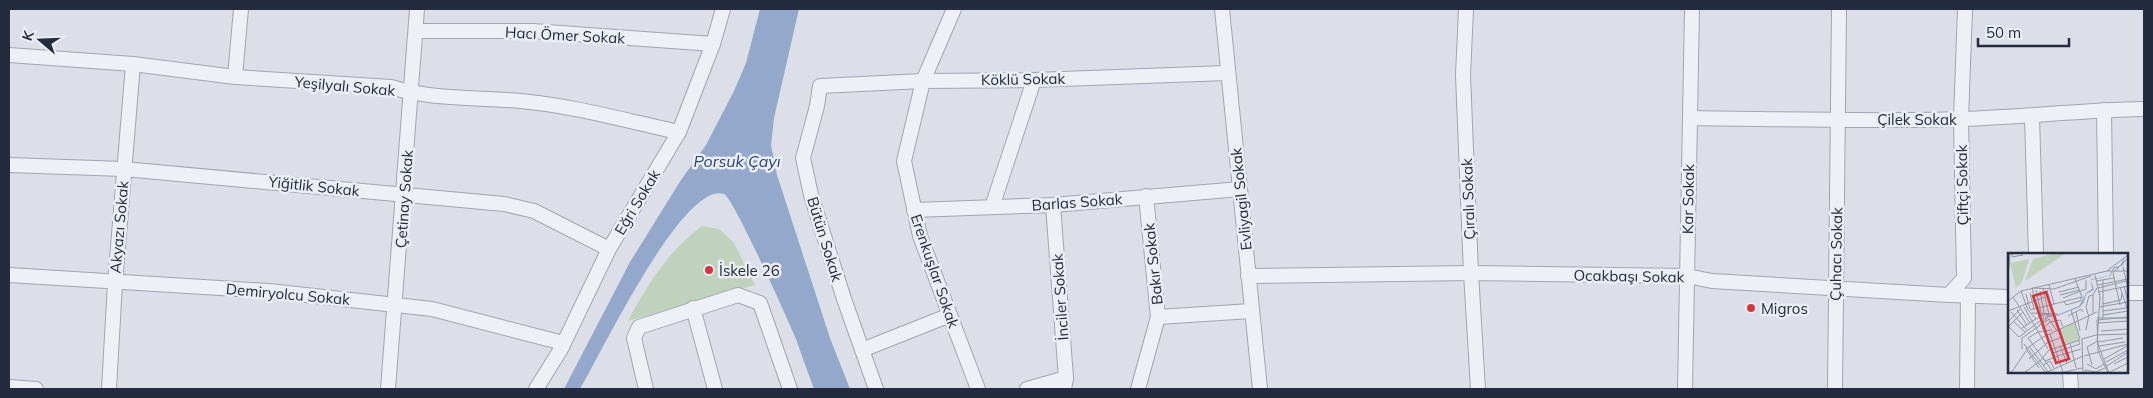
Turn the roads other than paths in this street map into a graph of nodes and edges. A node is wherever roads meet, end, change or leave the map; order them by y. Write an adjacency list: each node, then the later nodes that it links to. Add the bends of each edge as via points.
1 (241, 9): 15 (street)
2 (417, 9): 10 (street, Çetinay Sokak)
3 (723, 9): 11 (street, Eğri Sokak)
4 (954, 9): 17 (street, Erenkuşlar Sokak)
5 (1222, 9): 14 (street, Evliyagil Sokak)
6 (1466, 9): 38 (street, Çıralı Sokak, via 1463,75)
7 (1692, 9): 23 (street, Kar Sokak)
8 (1839, 9): 25 (street, Çuhacı Sokak)
9 (1965, 9): 24 (street, Çiftçi Sokak)
10 (416, 31): 11 (street, Hacı Ömer Sokak, via 533,31); 19 (street, Çetinay Sokak)
11 (713, 44): 26 (street, Eğri Sokak)
12 (9, 55): 13 (street, Yeşilyalı Sokak)
13 (133, 64): 15 (street, Yeşilyalı Sokak); 28 (street, Akyazı Sokak)
14 (1227, 73): 16 (street, Köklü Sokak); 29 (street, Evliyagil Sokak)
15 (235, 77): 19 (street, Yeşilyalı Sokak, via 391,87)
16 (1034, 80): 17 (street, Köklü Sokak); 33 (street)
17 (923, 81): 18 (street, Köklü Sokak); 34 (street, Erenkuşlar Sokak, via 904,162)
18 (820, 86): 55 (street, Bütün Sokak, via 803,158 811,195)
19 (411, 94): 26 (street, Yeşilyalı Sokak, via 522,101); 30 (street, Çetinay Sokak)
20 (2144, 109): 21 (street, Çilek Sokak)
21 (2104, 110): 22 (street, Çilek Sokak); 37 (street)
22 (2032, 116): 24 (street, Çilek Sokak); 36 (street)
23 (1690, 118): 25 (street, Çilek Sokak); 41 (street, Kar Sokak)
24 (1961, 119): 25 (street, Çilek Sokak); 46 (street, Çiftçi Sokak, via 1964,278)
25 (1838, 120): 43 (street, Çuhacı Sokak)
26 (679, 132): 35 (street, Eğri Sokak)
27 (9, 165): 28 (street, Yiğitlik Sokak)
28 (124, 169): 30 (street, Yiğitlik Sokak); 42 (street, Akyazı Sokak)
29 (1240, 189): 31 (street, Barlas Sokak); 40 (street, Evliyagil Sokak)
30 (404, 195): 35 (street, Yiğitlik Sokak, via 504,204 534,212); 49 (street, Çetinay Sokak)
31 (1146, 196): 32 (street, Barlas Sokak); 53 (street, Bakır Sokak)
32 (1053, 204): 33 (street, Barlas Sokak); 57 (street, İnciler Sokak)
33 (992, 207): 34 (street, Barlas Sokak)
34 (914, 210): 52 (street, Erenkuşlar Sokak, via 920,236)
35 (610, 249): 54 (street, Eğri Sokak)
36 (2036, 253)
37 (2106, 253)
38 (1471, 273): 40 (street, Ocakbaşı Sokak); 41 (street, Ocakbaşı Sokak); 71 (street, Çıralı Sokak)
39 (9, 275): 42 (street, Demiryolcu Sokak)
40 (1248, 276): 51 (street, Evliyagil Sokak)
41 (1687, 276): 43 (street, Ocakbaşı Sokak, via 1712,281); 72 (street, Kar Sokak)
42 (114, 283): 49 (street, Demiryolcu Sokak, via 269,291); 60 (street, Akyazı Sokak)
43 (1836, 289): 46 (street, Ocakbaşı Sokak); 73 (street, Çuhacı Sokak)
44 (2128, 293): 45 (street)
45 (2144, 293)
46 (1949, 295): 47 (street, Ocakbaşı Sokak)
47 (1968, 296): 48 (street, Ocakbaşı Sokak); 74 (street)
48 (2008, 297)
49 (395, 305): 54 (street, Demiryolcu Sokak, via 432,309); 61 (street, Çetinay Sokak)
50 (693, 308): 63 (street, via 640,327 634,338); 64 (street); 65 (street, via 738,295 760,303)
51 (1251, 311): 53 (street); 70 (street, Evliyagil Sokak)
52 (950, 315): 55 (street); 67 (street, Erenkuşlar Sokak)
53 (1158, 317): 69 (street, Bakır Sokak)
54 (563, 343): 62 (street, Eğri Sokak)
55 (862, 350): 66 (street, Bütün Sokak)
56 (2070, 373): 75 (street)
57 (1065, 384): 68 (street)
58 (9, 387): 59 (street)
59 (36, 389)
60 (110, 389)
61 (388, 389)
62 (536, 389)
63 (646, 389)
64 (715, 389)
65 (790, 389)
66 (876, 389)
67 (978, 389)
68 (1027, 389)
69 (1138, 389)
70 (1260, 389)
71 (1478, 389)
72 (1685, 389)
73 (1834, 389)
74 (1967, 389)
75 (2071, 389)

